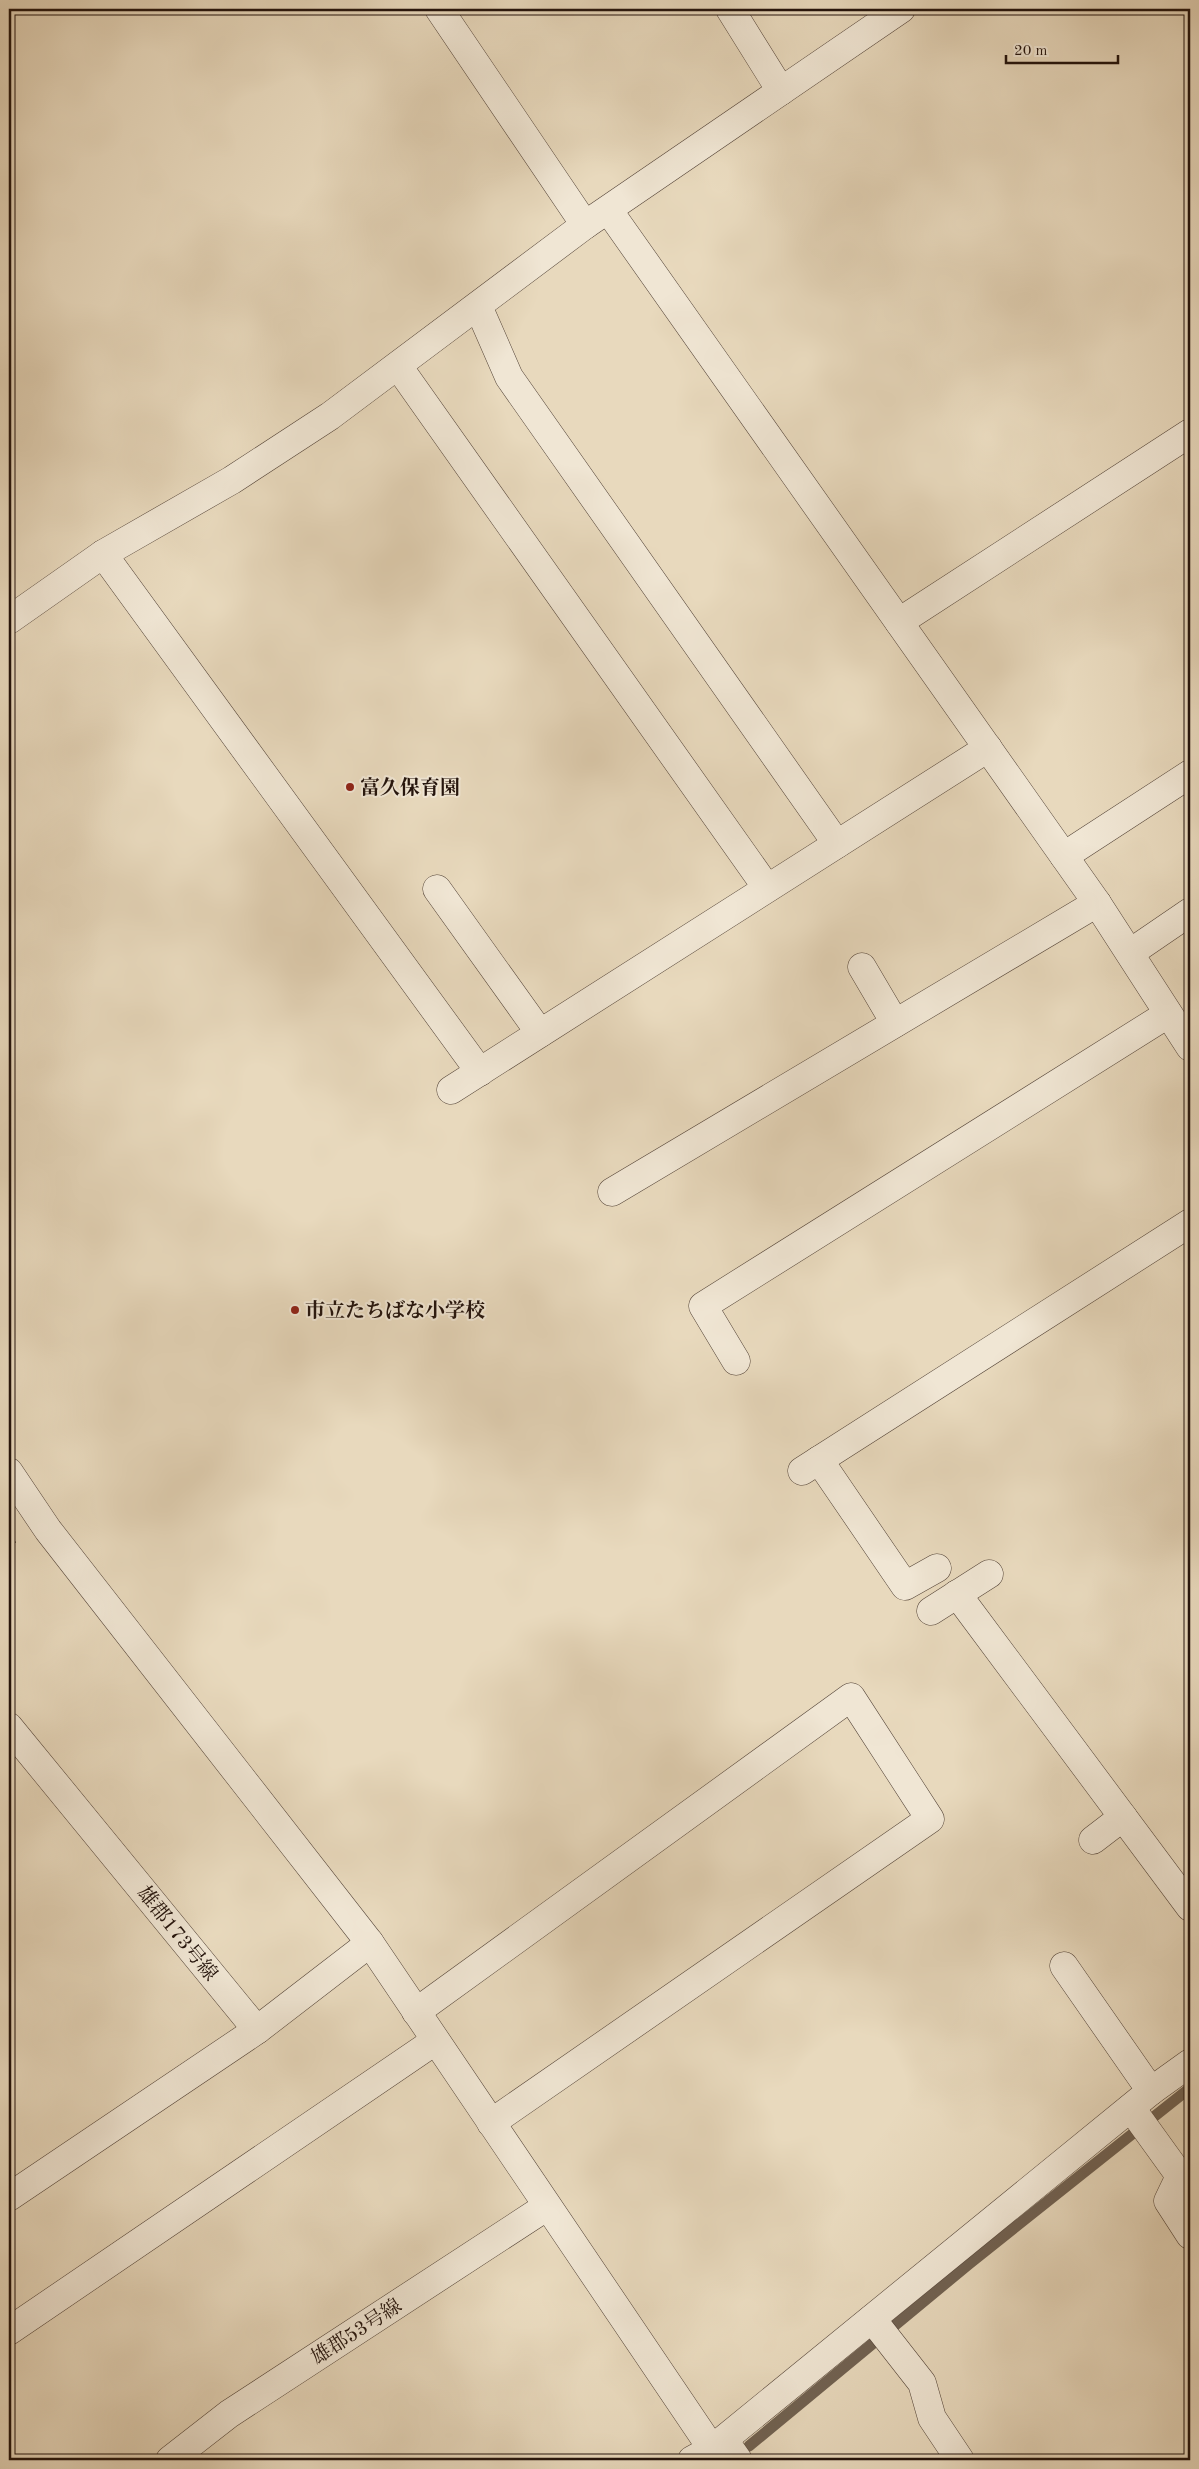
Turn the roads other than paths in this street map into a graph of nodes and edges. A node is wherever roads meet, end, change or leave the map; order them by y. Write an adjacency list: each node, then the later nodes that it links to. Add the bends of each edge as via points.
1 (439, 9): 6 (street)
2 (730, 9): 4 (street)
3 (901, 9): 4 (street)
4 (781, 91): 5 (street)
5 (609, 211): 6 (street); 12 (street)
6 (585, 225): 7 (street)
7 (478, 306): 8 (street); 15 (street, via 509,377)
8 (398, 366): 10 (street, via 330,416 240,474); 17 (street)
9 (1190, 433): 12 (street)
10 (103, 554): 11 (street); 27 (street)
11 (9, 620)
12 (899, 622): 13 (street)
13 (988, 748): 15 (street); 16 (street)
14 (1190, 774): 16 (street)
15 (836, 844): 17 (street)
16 (1064, 856): 19 (street)
17 (767, 888): 25 (street)
18 (437, 889): 25 (street)
19 (1097, 903): 21 (street); 24 (street)
20 (1190, 912): 21 (street)
21 (1130, 953): 23 (street)
22 (862, 967): 24 (street)
23 (1168, 1014): 26 (street); 31 (street, via 704,1306)
24 (895, 1023): 29 (street)
25 (540, 1033): 27 (street)
26 (1190, 1047)
27 (480, 1072): 28 (street)
28 (450, 1090)
29 (612, 1192)
30 (1190, 1223): 33 (street, via 811,1465 906,1586)
31 (736, 1361)
32 (9, 1472): 41 (street, via 48,1530)
33 (937, 1568)
34 (989, 1574): 35 (street)
35 (957, 1594): 36 (street); 38 (street)
36 (931, 1611)
37 (9, 1727): 44 (street, 雄郡173号線)
38 (1123, 1817): 39 (street); 40 (street)
39 (1093, 1840)
40 (1190, 1907)
41 (370, 1943): 43 (street); 44 (street)
42 (1064, 1966): 47 (street)
43 (416, 2012): 45 (street); 48 (street, via 851,1697 930,1819)
44 (257, 2030): 49 (street)
45 (435, 2041): 48 (street); 53 (street)
46 (1190, 2063): 47 (street)
47 (1139, 2105): 51 (street, via 1152,2138 1180,2176 1168,2201); 52 (street)
48 (491, 2123): 50 (street)
49 (9, 2197)
50 (546, 2206): 54 (street); 55 (street, 雄郡53号線, via 229,2414)
51 (1190, 2235)
52 (875, 2323): 54 (street); 56 (street, via 922,2382 932,2418)
53 (9, 2330)
54 (717, 2452)
55 (170, 2460)
56 (960, 2460)

